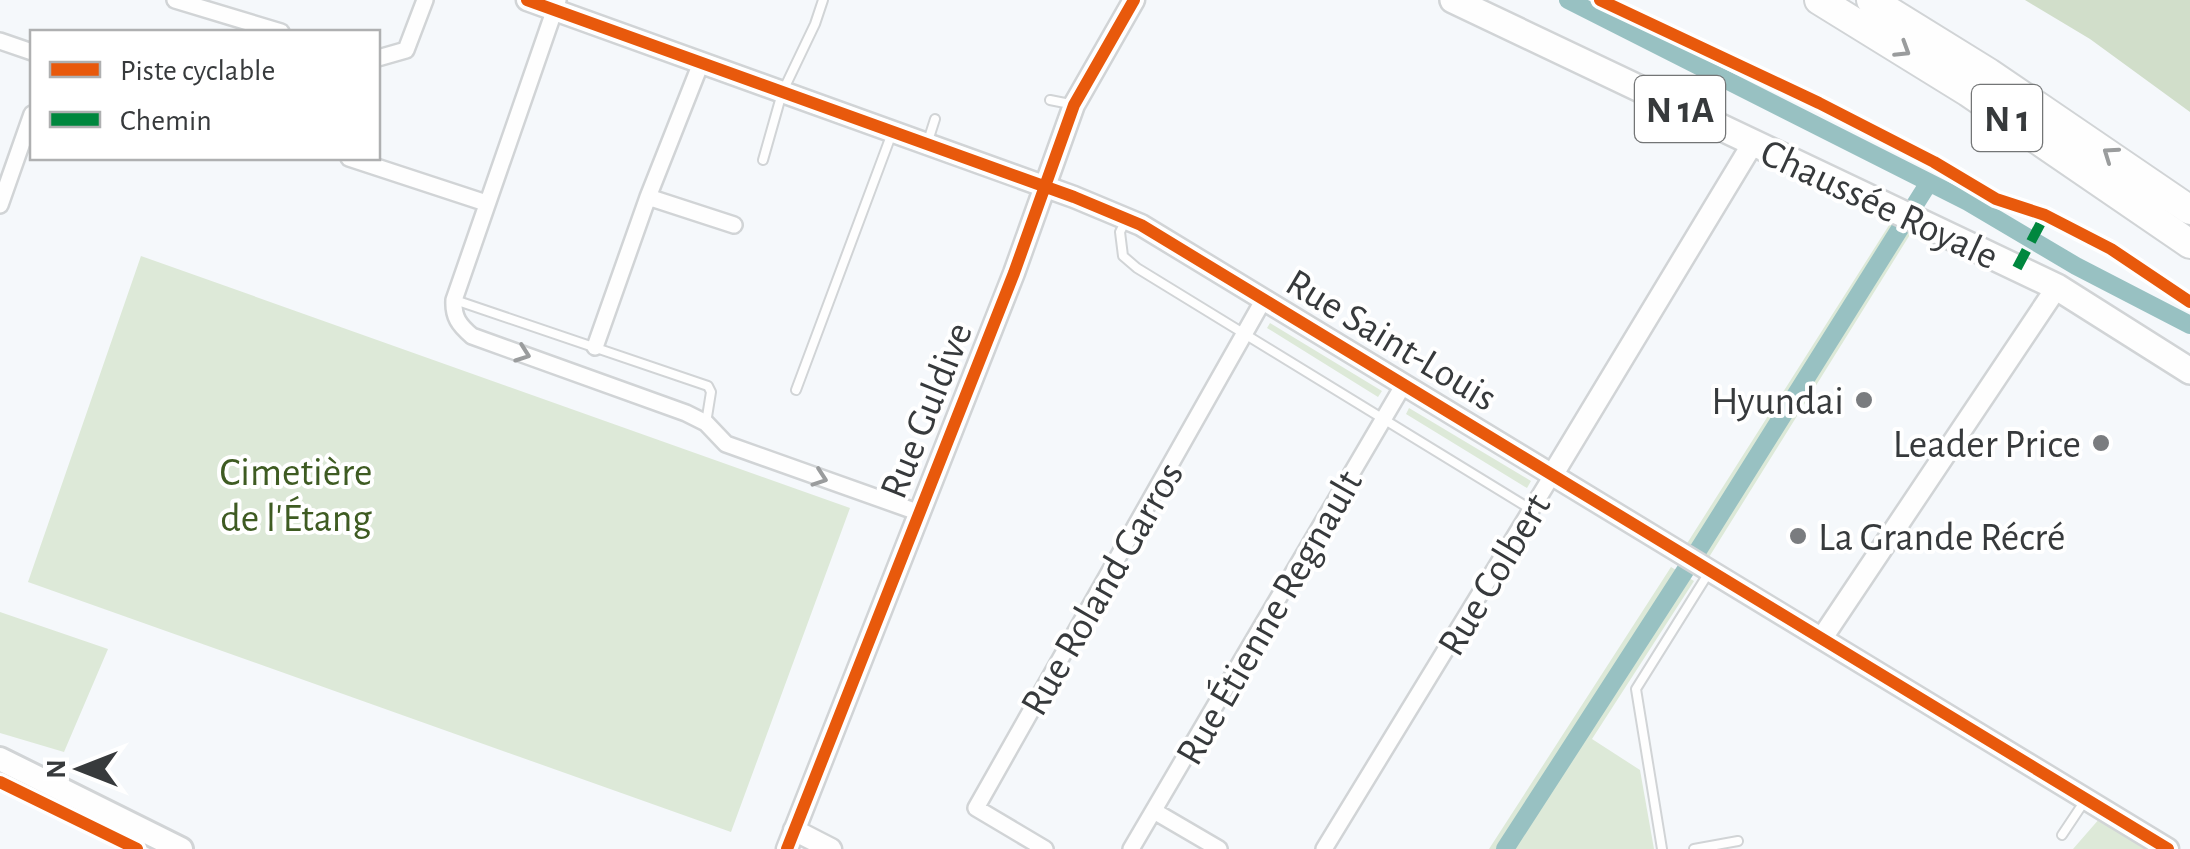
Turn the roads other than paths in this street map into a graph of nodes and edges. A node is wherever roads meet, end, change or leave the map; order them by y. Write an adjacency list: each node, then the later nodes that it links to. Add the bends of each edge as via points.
1 (175, 0): 10 (street)
2 (424, 0): 13 (street, via 406,50)
3 (527, 0): 9 (street, Rue Saint-Louis)
4 (823, 0): 15 (lane)
5 (1134, 0): 17 (street, Rue Guldive)
6 (1454, 0): 21 (main road, Chaussée Royale / N 1A)
7 (1819, 0): 32 (highway, N 1, one-way to 32, via 1968,92)
8 (1872, 0): 29 (highway, N 1, one-way to 8)
9 (557, 4): 14 (street, Rue Saint-Louis); 27 (street)
10 (273, 30)
11 (0, 42): 12 (street)
12 (30, 51)
13 (380, 57)
14 (701, 64): 15 (street, Rue Saint-Louis); 26 (street)
15 (782, 93): 20 (street, Rue Saint-Louis); 24 (lane)
16 (1050, 100): 17 (lane)
17 (1074, 105): 25 (street, Rue Guldive)
18 (935, 119): 22 (lane)
19 (30, 120): 28 (street)
20 (892, 133): 22 (street, Rue Saint-Louis); 40 (lane)
21 (1753, 143): 33 (main road, Chaussée Royale / N 1A); 43 (street, Rue Colbert)
22 (927, 145): 25 (street, Rue Saint-Louis)
23 (355, 160): 27 (street)
24 (763, 160)
25 (1046, 188): 30 (street, Rue Saint-Louis); 45 (street, Rue Guldive)
26 (648, 197): 31 (street); 37 (street)
27 (486, 203): 35 (street)
28 (0, 205)
29 (2190, 210)
30 (1127, 218): 34 (street, Rue Saint-Louis); 36 (lane, via 1120,232 1123,256)
31 (734, 225)
32 (2190, 244)
33 (2057, 287): 38 (main road, Chaussée Royale / N 1A); 47 (street)
34 (1264, 299): 36 (street, Rue Roland Garros); 39 (street, Rue Saint-Louis)
35 (454, 300): 37 (lane); 42 (street, one-way to 42, via 453,314 472,336)
36 (1245, 334): 41 (lane); 56 (street, Rue Roland Garros, via 976,808)
37 (594, 348): 42 (lane, via 708,386)
38 (2190, 371)
39 (1404, 384): 41 (street, Rue Étienne Regnault); 43 (street, Rue Saint-Louis)
40 (796, 390)
41 (1384, 419): 44 (lane); 50 (street, Rue Étienne Regnault)
42 (706, 423): 45 (street, one-way to 45, via 726,444)
43 (1553, 474): 44 (street, Rue Colbert); 46 (street, Rue Saint-Louis)
44 (1532, 510): 59 (street, Rue Colbert)
45 (920, 513): 52 (street, Rue Guldive)
46 (1703, 570): 47 (street, Rue Saint-Louis); 60 (lane, via 1636,689)
47 (1822, 638): 49 (street, Rue Saint-Louis)
48 (0, 759): 54 (main road)
49 (2086, 798): 51 (lane); 62 (street, Rue Saint-Louis)
50 (1154, 811): 57 (street, Rue Étienne Regnault); 58 (street)
51 (2062, 835)
52 (790, 840): 55 (street)
53 (1738, 842): 61 (lane)
54 (181, 849)
55 (831, 849)
56 (1044, 849)
57 (1131, 849)
58 (1219, 849)
59 (1324, 849)
60 (1662, 849)
61 (1694, 849)
62 (2168, 849)

